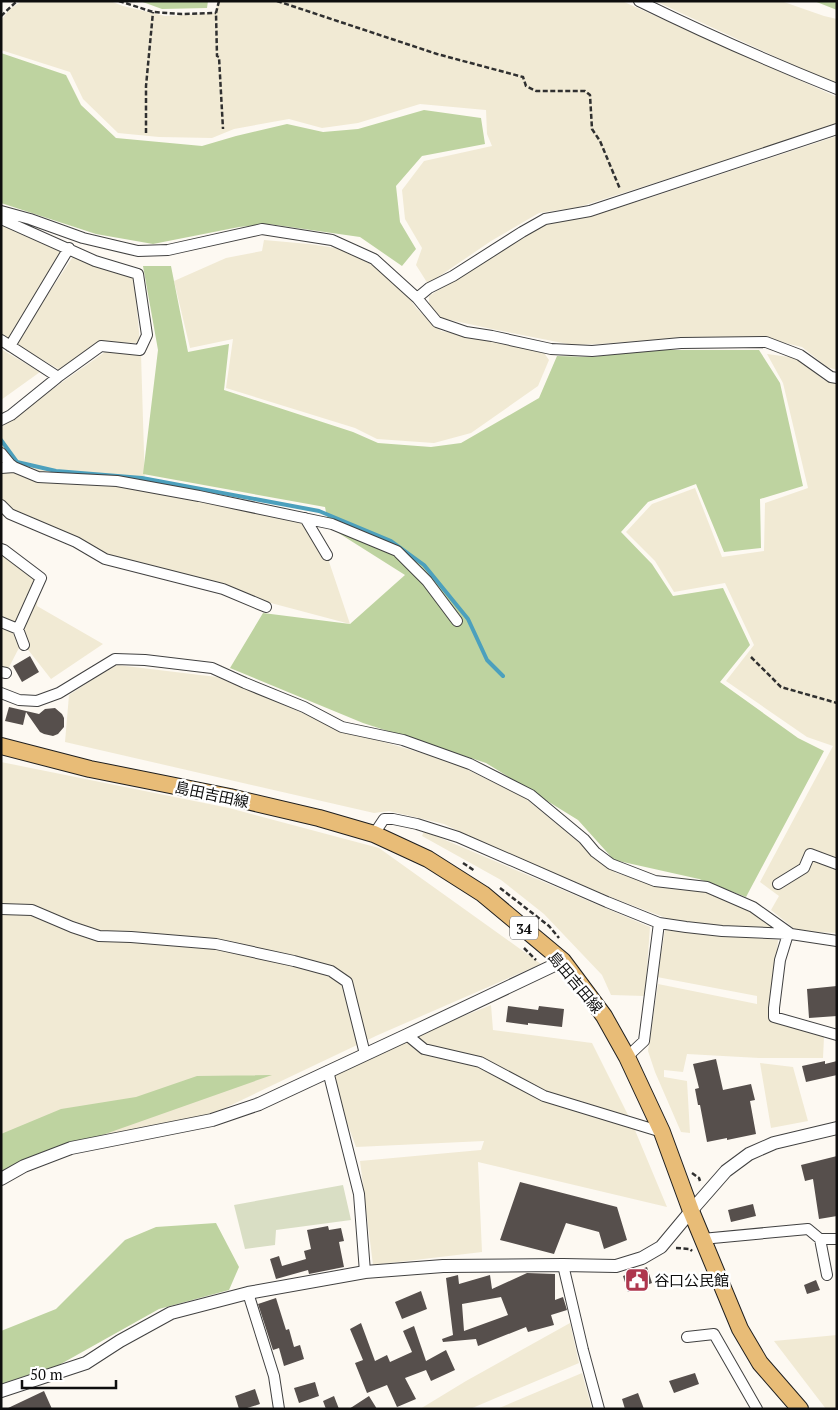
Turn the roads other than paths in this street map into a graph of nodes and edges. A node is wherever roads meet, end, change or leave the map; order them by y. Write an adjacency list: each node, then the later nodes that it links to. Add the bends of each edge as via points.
1 (639, 1): 2 (street, via 689,26)
2 (837, 89)
3 (837, 129): 7 (street, via 590,211 544,219)
4 (1, 211): 7 (street, via 83,238 138,251 168,250 262,230 332,240 374,259)
5 (1, 219): 6 (street)
6 (69, 248): 8 (street); 9 (street, via 95,261 138,274 147,335 140,350 101,346)
7 (417, 298): 10 (street, via 437,322 466,332 551,349 592,352 680,343 766,342 800,355)
8 (5, 343): 9 (street)
9 (58, 377): 11 (street)
10 (837, 378)
11 (1, 420)
12 (1, 453): 13 (street)
13 (14, 467): 14 (street); 16 (street, via 38,477 117,482)
14 (1, 468)
15 (1, 505): 19 (street, via 10,514 76,542 105,559 223,589)
16 (305, 518): 18 (street); 20 (street, via 332,524 396,551 426,581)
17 (1, 550): 22 (street, via 41,578)
18 (328, 555)
19 (266, 607)
20 (457, 621)
21 (1, 622): 22 (street)
22 (18, 628): 23 (street)
23 (24, 645)
24 (1, 693): 31 (street, via 19,700 37,701 59,693 114,659 212,668 304,707 342,727 403,740 470,764 531,795 611,864 655,881 707,887 753,907)
25 (1, 746): 26 (main road, 島田吉田線 / 34, via 90,769 320,818)
26 (374, 834): 30 (street, via 384,820 393,819 450,834); 33 (main road, 島田吉田線 / 34, via 428,859 483,894)
27 (837, 864): 28 (street, via 810,854 804,868)
28 (778, 884)
29 (1, 909): 36 (street, via 32,910 99,936 216,944 331,971 347,982)
30 (659, 923): 31 (street, via 722,931); 37 (street, via 644,1041)
31 (790, 934): 32 (street); 34 (street, via 780,960 774,1017)
32 (837, 941)
33 (563, 961): 35 (street); 37 (main road, 島田吉田線 / 34, via 604,1016)
34 (837, 1035)
35 (407, 1036): 36 (street); 40 (street, via 424,1050 480,1062 544,1096)
36 (365, 1054): 38 (street)
37 (627, 1057): 40 (main road, 島田吉田線 / 34)
38 (328, 1071): 41 (street, via 259,1104 212,1120 71,1148 24,1166); 47 (street, via 359,1194)
39 (837, 1128): 42 (street, via 774,1143 749,1154 726,1171)
40 (662, 1132): 42 (main road, 島田吉田線 / 34)
41 (1, 1179)
42 (691, 1211): 43 (main road, 島田吉田線 / 34); 46 (street, via 661,1247 642,1258 616,1266)
43 (702, 1238): 44 (street, via 808,1229); 55 (main road, 島田吉田線 / 34, via 740,1328 760,1363)
44 (820, 1239): 45 (street); 48 (street)
45 (837, 1239)
46 (564, 1265): 47 (street, via 443,1266); 53 (street)
47 (365, 1272): 49 (street)
48 (827, 1275)
49 (248, 1293): 51 (street, via 170,1313 86,1363); 52 (street, via 274,1376)
50 (687, 1338): 54 (street, via 714,1334)
51 (1, 1391)
52 (279, 1409)
53 (599, 1409)
54 (758, 1409)
55 (800, 1409)

